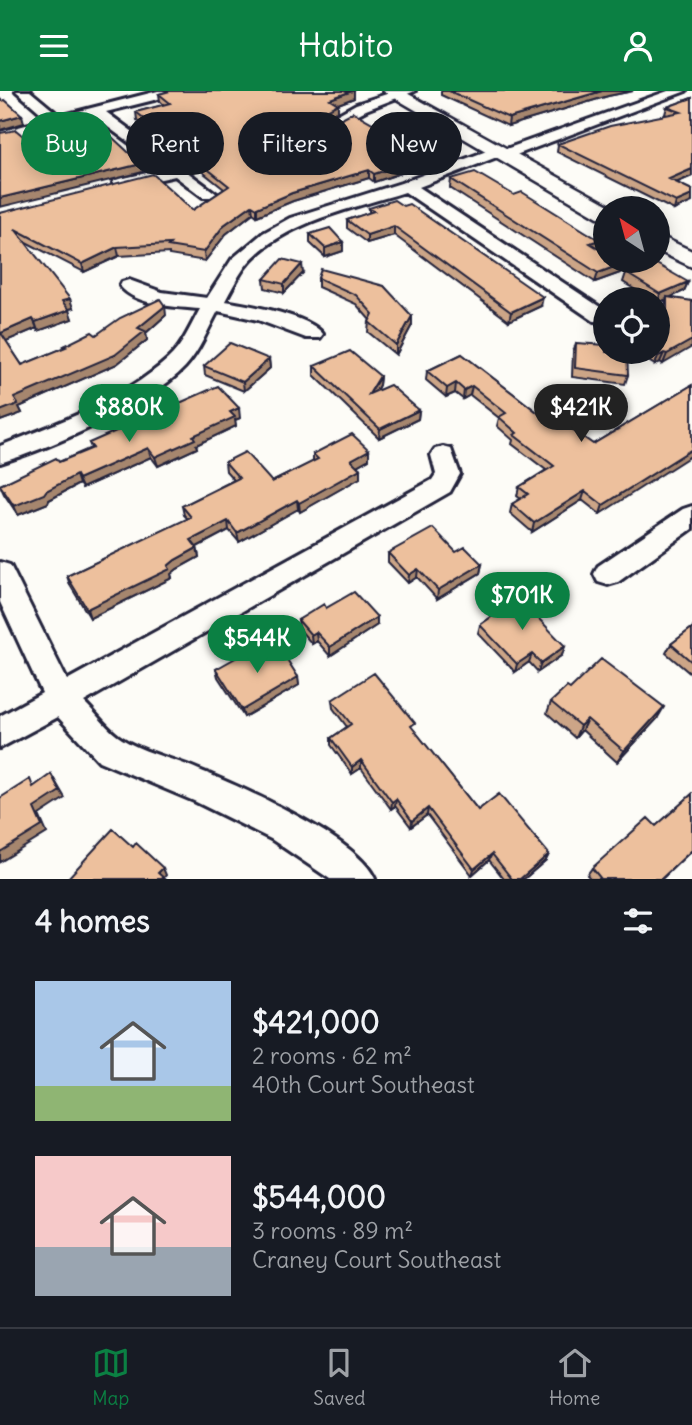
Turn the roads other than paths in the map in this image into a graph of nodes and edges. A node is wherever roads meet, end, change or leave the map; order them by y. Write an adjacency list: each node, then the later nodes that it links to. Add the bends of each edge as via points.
1 (22, 91): 7 (street)
2 (173, 91): 6 (street)
3 (655, 91): 12 (street)
4 (680, 91): 12 (street)
5 (399, 92): 9 (street); 12 (main road)
6 (147, 94): 8 (street)
7 (47, 112)
8 (97, 112)
9 (351, 112)
10 (21, 131): 11 (street)
11 (0, 136)
12 (497, 151): 15 (street); 18 (main road)
13 (160, 175): 16 (street)
14 (184, 175): 17 (street)
15 (408, 186): 22 (street, via 296,222 269,237 238,263); 23 (street)
16 (104, 187)
17 (209, 194)
18 (593, 205)
19 (670, 248): 20 (main road)
20 (692, 260)
21 (129, 285): 22 (street, via 168,300)
22 (214, 305): 24 (street, via 274,316); 25 (street, via 178,362 139,391 91,418)
23 (593, 312)
24 (313, 334)
25 (0, 455)
26 (443, 455): 30 (street, via 448,474 441,487)
27 (692, 516): 29 (street)
28 (0, 573): 30 (street)
29 (608, 575)
30 (60, 698): 31 (street); 32 (street, via 110,750 283,827)
31 (0, 733)
32 (357, 879)

